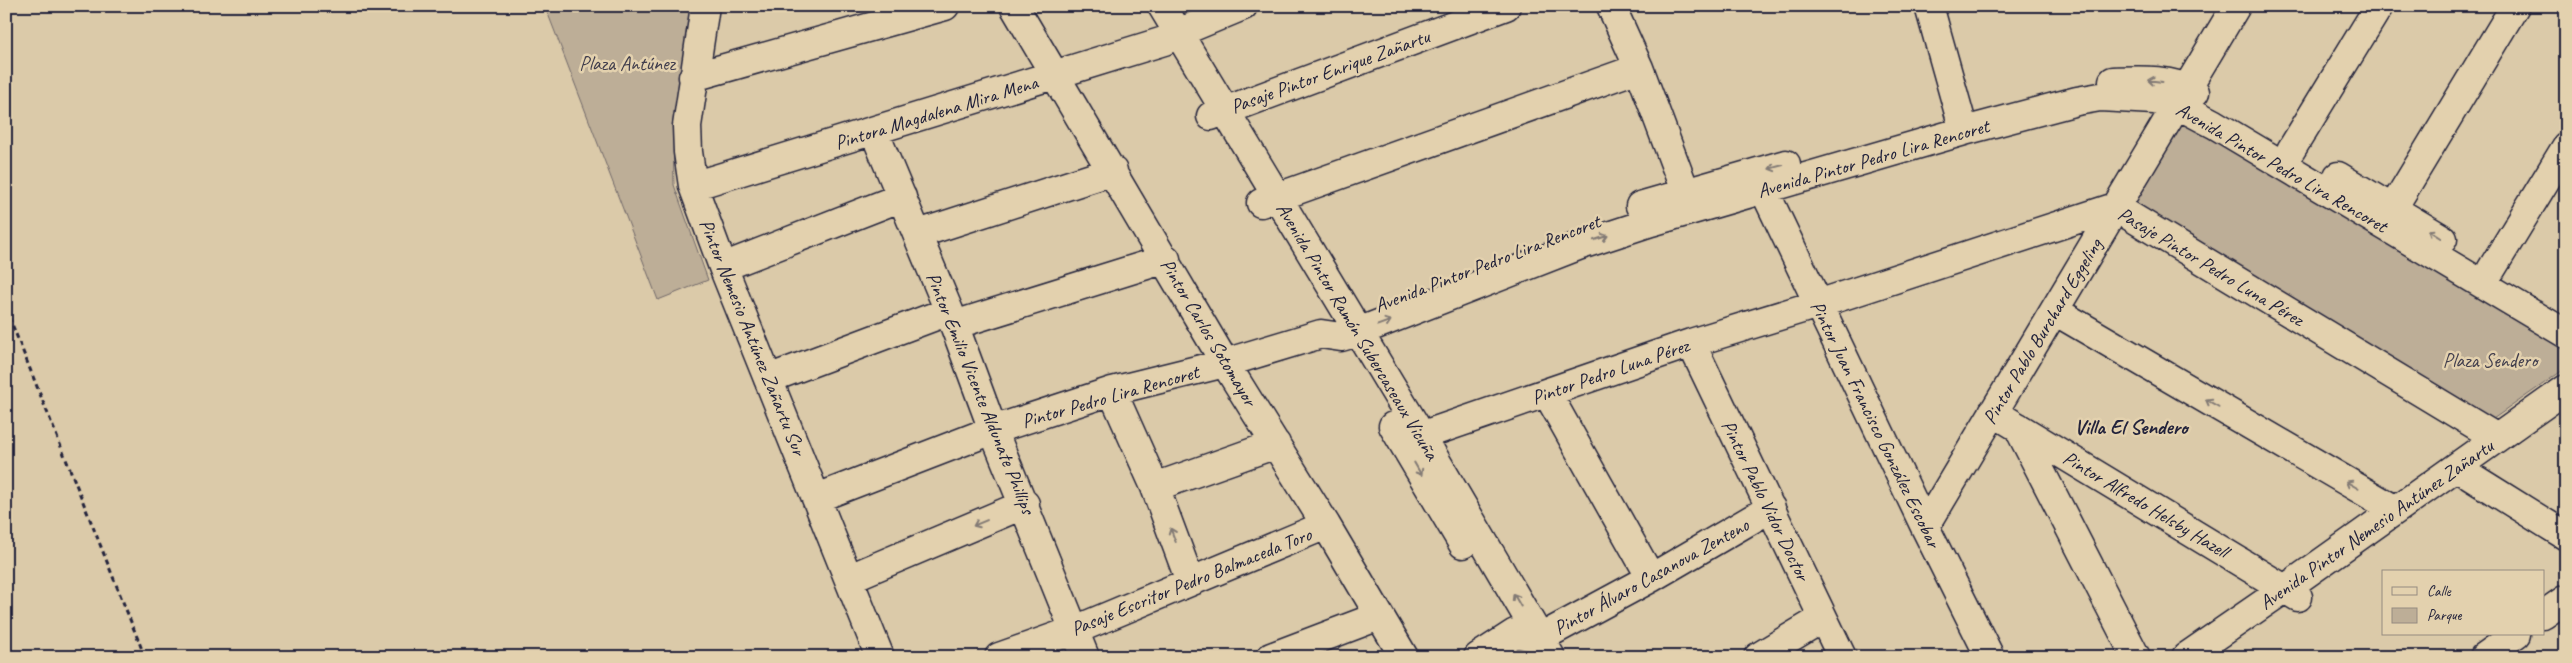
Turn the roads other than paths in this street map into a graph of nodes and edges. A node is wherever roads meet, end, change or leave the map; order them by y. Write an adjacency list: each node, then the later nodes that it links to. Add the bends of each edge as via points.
1 (705, 6): 16 (street, Pintor Nemesio Antúnez Zañartu Sur)
2 (945, 6): 16 (street)
3 (1014, 6): 15 (street, Pintor Carlos Sotomayor)
4 (1143, 6): 13 (street, Avenida Pintor Ramón Subercaseaux Vicuña)
5 (1162, 6): 13 (street, Avenida Pintor Ramón Subercaseaux Vicuña)
6 (1243, 6): 13 (street, Pintora Magdalena Mira Mena)
7 (1506, 6): 18 (street, Pasaje Pintor Enrique Zañartu)
8 (1612, 6): 14 (street)
9 (1929, 6): 19 (street)
10 (2379, 6): 22 (street)
11 (2515, 6): 30 (street)
12 (2226, 12): 17 (street, Pintor Pablo Burchard Eggeling)
13 (1171, 37): 15 (street, Pintora Magdalena Mira Mena); 18 (street, Avenida Pintor Ramón Subercaseaux Vicuña)
14 (1639, 68): 27 (street); 28 (street)
15 (1056, 75): 20 (street, Pintora Magdalena Mira Mena); 23 (street, Pintor Carlos Sotomayor)
16 (693, 77): 24 (street, Pintor Nemesio Antúnez Zañartu Sur, via 687,126)
17 (2183, 96): 19 (street, Avenida Pintor Pedro Lira Rencoret, via 2154,80 2093,82); 22 (street, Avenida Pintor Pedro Lira Rencoret); 29 (street, Pintor Pablo Burchard Eggeling); 40 (street, Avenida Pintor Pedro Lira Rencoret, via 2214,124)
18 (1218, 113): 27 (street, Avenida Pintor Ramón Subercaseaux Vicuña)
19 (1962, 124): 25 (street, Avenida Pintor Pedro Lira Rencoret); 28 (street, Avenida Pintor Pedro Lira Rencoret, one-way to 28)
20 (874, 131): 24 (street, Pintora Magdalena Mira Mena); 26 (street, Pintor Emilio Vicente Aldunate Phillips)
21 (2566, 147): 34 (street)
22 (2291, 150): 30 (street, Avenida Pintor Pedro Lira Rencoret)
23 (1113, 171): 31 (street); 32 (street, Pintor Carlos Sotomayor)
24 (693, 186): 33 (street, Pintor Nemesio Antúnez Zañartu Sur)
25 (1764, 190): 28 (street, Avenida Pintor Pedro Lira Rencoret); 35 (street, Pintor Juan Francisco González Escobar)
26 (902, 197): 31 (street, Pintor Emilio Vicente Aldunate Phillips); 33 (street)
27 (1269, 200): 39 (street, Avenida Pintor Ramón Subercaseaux Vicuña)
28 (1688, 200): 39 (street, Avenida Pintor Pedro Lira Rencoret, via 1606,217 1388,303)
29 (2115, 207): 35 (street, Pasaje Pintor Pedro Luna Pérez); 36 (street, Pintor Pablo Burchard Eggeling); 51 (street, Pasaje Pintor Pedro Luna Pérez)
30 (2393, 208): 34 (street, Avenida Pintor Pedro Lira Rencoret, one-way to 30)
31 (918, 234): 38 (street, Pintor Emilio Vicente Aldunate Phillips)
32 (1166, 259): 38 (street); 42 (street, Pintor Carlos Sotomayor)
33 (723, 267): 43 (street, Pintor Nemesio Antúnez Zañartu Sur)
34 (2492, 270): 37 (street, Avenida Pintor Pedro Lira Rencoret)
35 (1818, 304): 41 (street, Pintor Pedro Luna Pérez); 61 (street, Pintor Juan Francisco González Escobar)
36 (2055, 311): 48 (street, Pintor Pablo Burchard Eggeling); 59 (street, one-way to 36)
37 (2566, 314)
38 (951, 318): 43 (street); 50 (street, Pintor Emilio Vicente Aldunate Phillips)
39 (1340, 328): 42 (street, Pintor Pedro Lira Rencoret); 52 (street, Avenida Pintor Ramón Subercaseaux Vicuña)
40 (2566, 334)
41 (1690, 343): 46 (street, Pintor Pedro Luna Pérez); 58 (street, Pintor Pablo Vidor Doctor)
42 (1226, 364): 45 (street, Pintor Pedro Lira Rencoret); 53 (street, Pintor Carlos Sotomayor)
43 (768, 379): 56 (street, Pintor Nemesio Antúnez Zañartu Sur)
44 (2566, 389): 51 (street, Avenida Pintor Nemesio Antúnez Zañartu)
45 (1112, 391): 50 (street, Pintor Pedro Lira Rencoret); 55 (street)
46 (1546, 393): 52 (street, Pintor Pedro Luna Pérez); 64 (street)
47 (2566, 410): 54 (street, Avenida Pintor Nemesio Antúnez Zañartu)
48 (1993, 412): 49 (street, Pintor Alfredo Helsby Hazell); 61 (street, Pintor Pablo Burchard Eggeling)
49 (2018, 427): 66 (street, Pintor Alfredo Helsby Hazell); 83 (street)
50 (993, 430): 56 (street, Pintor Pedro Lira Rencoret); 57 (street, Pintor Emilio Vicente Aldunate Phillips)
51 (2497, 438): 59 (street, Avenida Pintor Nemesio Antúnez Zañartu)
52 (1412, 439): 73 (street, Avenida Pintor Ramón Subercaseaux Vicuña)
53 (1276, 444): 55 (street); 60 (street, Pintor Carlos Sotomayor)
54 (2470, 476): 62 (street); 66 (street, Avenida Pintor Nemesio Antúnez Zañartu)
55 (1155, 487): 65 (street, one-way to 55)
56 (817, 498): 63 (street, Pintor Nemesio Antúnez Zañartu Sur)
57 (1025, 504): 63 (street, one-way to 63); 71 (street, Pintor Emilio Vicente Aldunate Phillips)
58 (1771, 508): 64 (street, Pintor Álvaro Casanova Zenteno); 70 (street, Pintor Pablo Vidor Doctor)
59 (2394, 509): 66 (street, Avenida Pintor Nemesio Antúnez Zañartu)
60 (1326, 525): 65 (street, Pasaje Escritor Pedro Balmaceda Toro); 69 (street, Pintor Carlos Sotomayor)
61 (1925, 527): 82 (street, Pintor Juan Francisco González Escobar)
62 (2566, 536)
63 (850, 578): 74 (street, Pintor Nemesio Antúnez Zañartu Sur)
64 (1651, 578): 73 (street, Pintor Álvaro Casanova Zenteno)
65 (1190, 580): 71 (street, Pasaje Escritor Pedro Balmaceda Toro)
66 (2292, 592): 84 (street, Avenida Pintor Nemesio Antúnez Zañartu); 85 (street, Avenida Pintor Nemesio Antúnez Zañartu)
67 (2566, 599): 68 (street)
68 (2544, 614)
69 (1379, 616): 77 (street); 78 (street, Pintor Carlos Sotomayor)
70 (1823, 618): 80 (street); 81 (street, Pintor Pablo Vidor Doctor)
71 (1075, 630): 75 (street, Pasaje Escritor Pedro Balmaceda Toro); 76 (street, Pintor Emilio Vicente Aldunate Phillips)
72 (2513, 636): 86 (street)
73 (1534, 646): 79 (street, Pintor Álvaro Casanova Zenteno)
74 (880, 657)
75 (999, 657)
76 (1085, 657)
77 (1271, 657)
78 (1404, 657)
79 (1478, 657)
80 (1758, 657)
81 (1842, 657)
82 (1990, 657)
83 (2136, 657)
84 (2186, 657)
85 (2212, 657)
86 (2484, 657)

